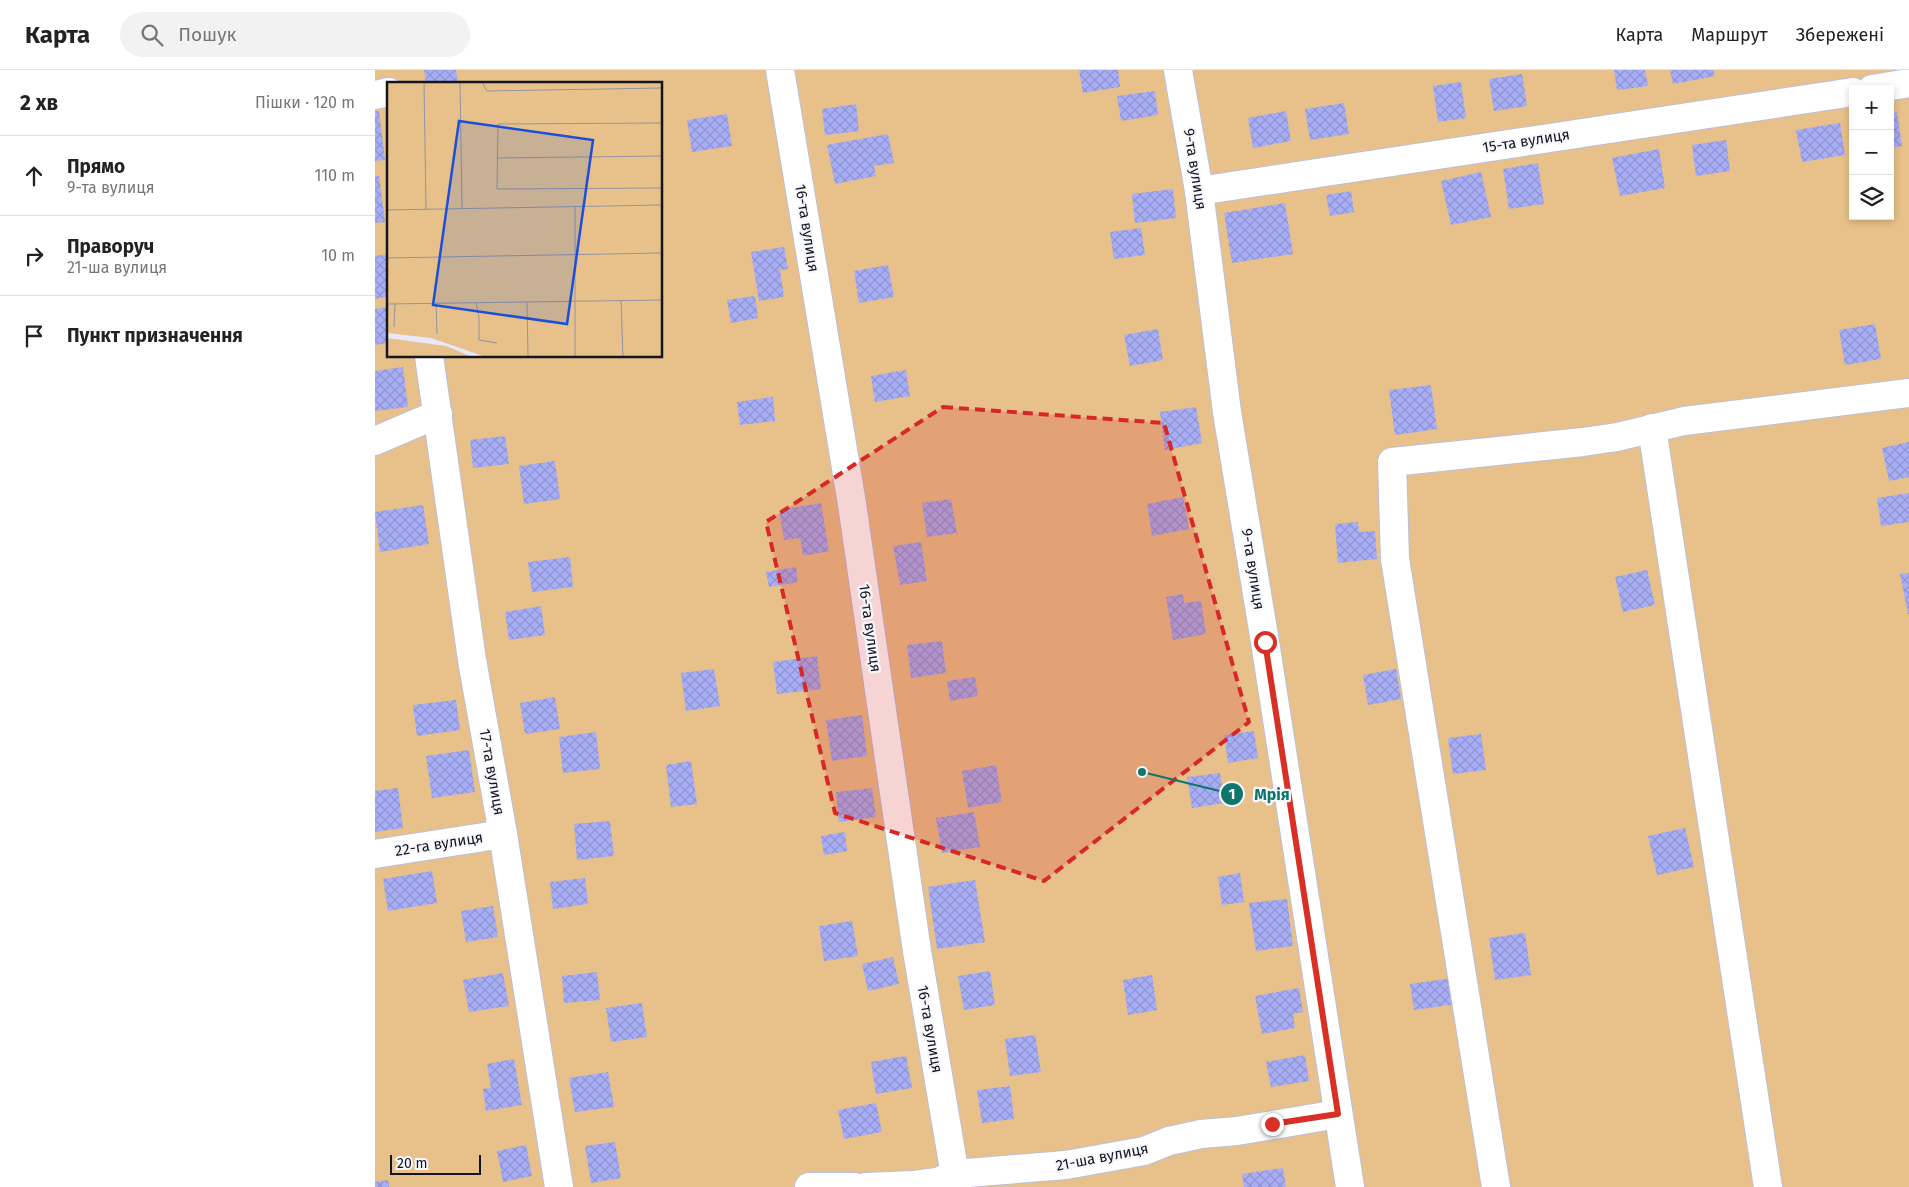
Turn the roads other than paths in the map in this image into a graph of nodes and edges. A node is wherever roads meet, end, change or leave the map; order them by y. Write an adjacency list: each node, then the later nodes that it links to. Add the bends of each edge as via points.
1 (780, 70): 15 (street, 16-та вулиця, via 852,504 917,951)
2 (1179, 70): 6 (street, 9-та вулиця)
3 (1909, 83): 4 (street)
4 (1894, 85)
5 (1849, 93): 6 (street, 15-та вулиця)
6 (1199, 191): 14 (street, 9-та вулиця, via 1227,412)
7 (429, 358): 9 (street, 17-та вулиця)
8 (1909, 393): 10 (street, via 1684,421)
9 (438, 414): 11 (street); 12 (street, 17-та вулиця, via 472,660)
10 (1652, 428): 21 (street, via 1583,442 1392,462 1395,559); 22 (street)
11 (375, 441)
12 (503, 834): 13 (street, 22-га вулиця); 16 (street, 17-та вулиця)
13 (375, 854)
14 (1338, 1114): 15 (street, 21-ша вулиця, via 1201,1134 1144,1151); 20 (street, 9-та вулиця)
15 (956, 1181): 19 (street, 21-ша вулиця)
16 (559, 1187)
17 (809, 1187): 18 (street)
18 (854, 1187)
19 (866, 1187)
20 (1350, 1187)
21 (1496, 1187)
22 (1768, 1187)

